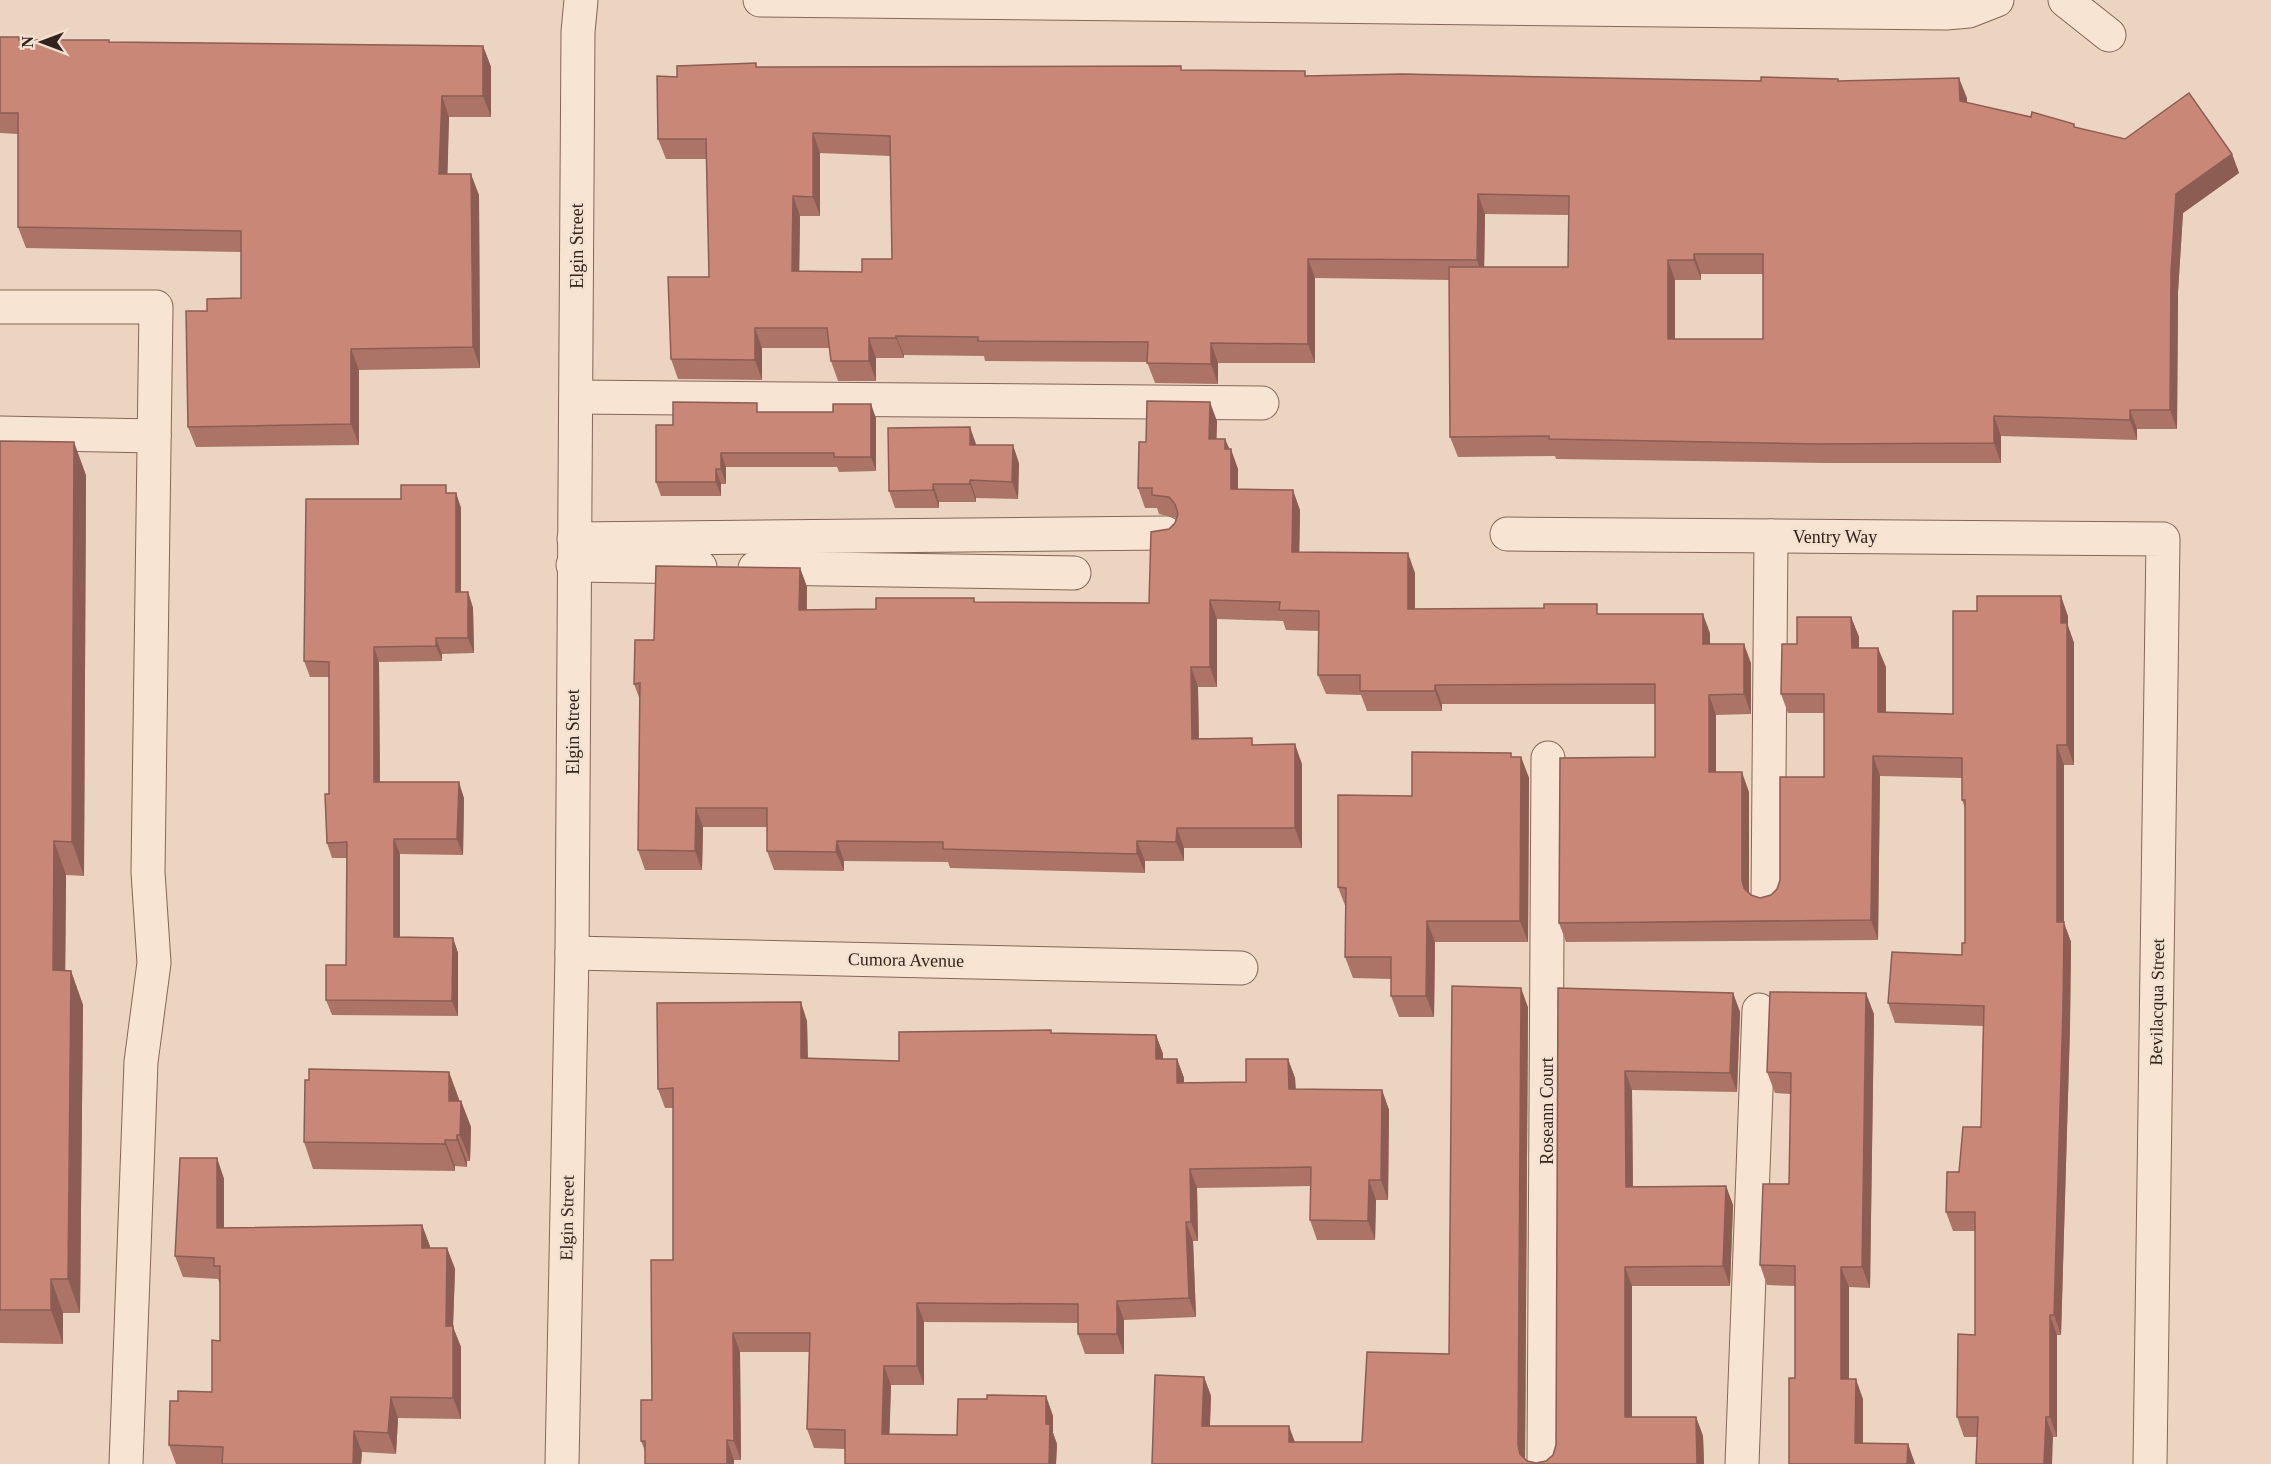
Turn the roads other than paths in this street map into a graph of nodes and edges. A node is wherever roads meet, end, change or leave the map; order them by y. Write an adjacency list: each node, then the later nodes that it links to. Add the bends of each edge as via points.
1 (581, 0): 7 (street, Elgin Street)
2 (760, 0): 3 (street, via 1946,13)
3 (1997, 0)
4 (2065, 0): 5 (street)
5 (2109, 35)
6 (0, 307): 10 (street, via 156,307)
7 (576, 397): 8 (street); 15 (street, Elgin Street)
8 (1262, 403)
9 (0, 433): 10 (street)
10 (154, 436): 22 (street, via 148,872 154,963 141,1062)
11 (1166, 533): 15 (street)
12 (1507, 534): 13 (street, Ventry Way)
13 (1772, 536): 14 (street, Ventry Way); 18 (street)
14 (2163, 539): 26 (street, Bevilacqua Street)
15 (574, 552): 16 (street); 19 (street, Elgin Street)
16 (1074, 573)
17 (1548, 758): 24 (street, Roseann Court)
18 (1768, 899)
19 (572, 953): 20 (street, Cumora Avenue); 23 (street, Elgin Street)
20 (1241, 968)
21 (1760, 1010): 25 (street)
22 (126, 1464)
23 (562, 1464)
24 (1544, 1464)
25 (1742, 1464)
26 (2150, 1464)

